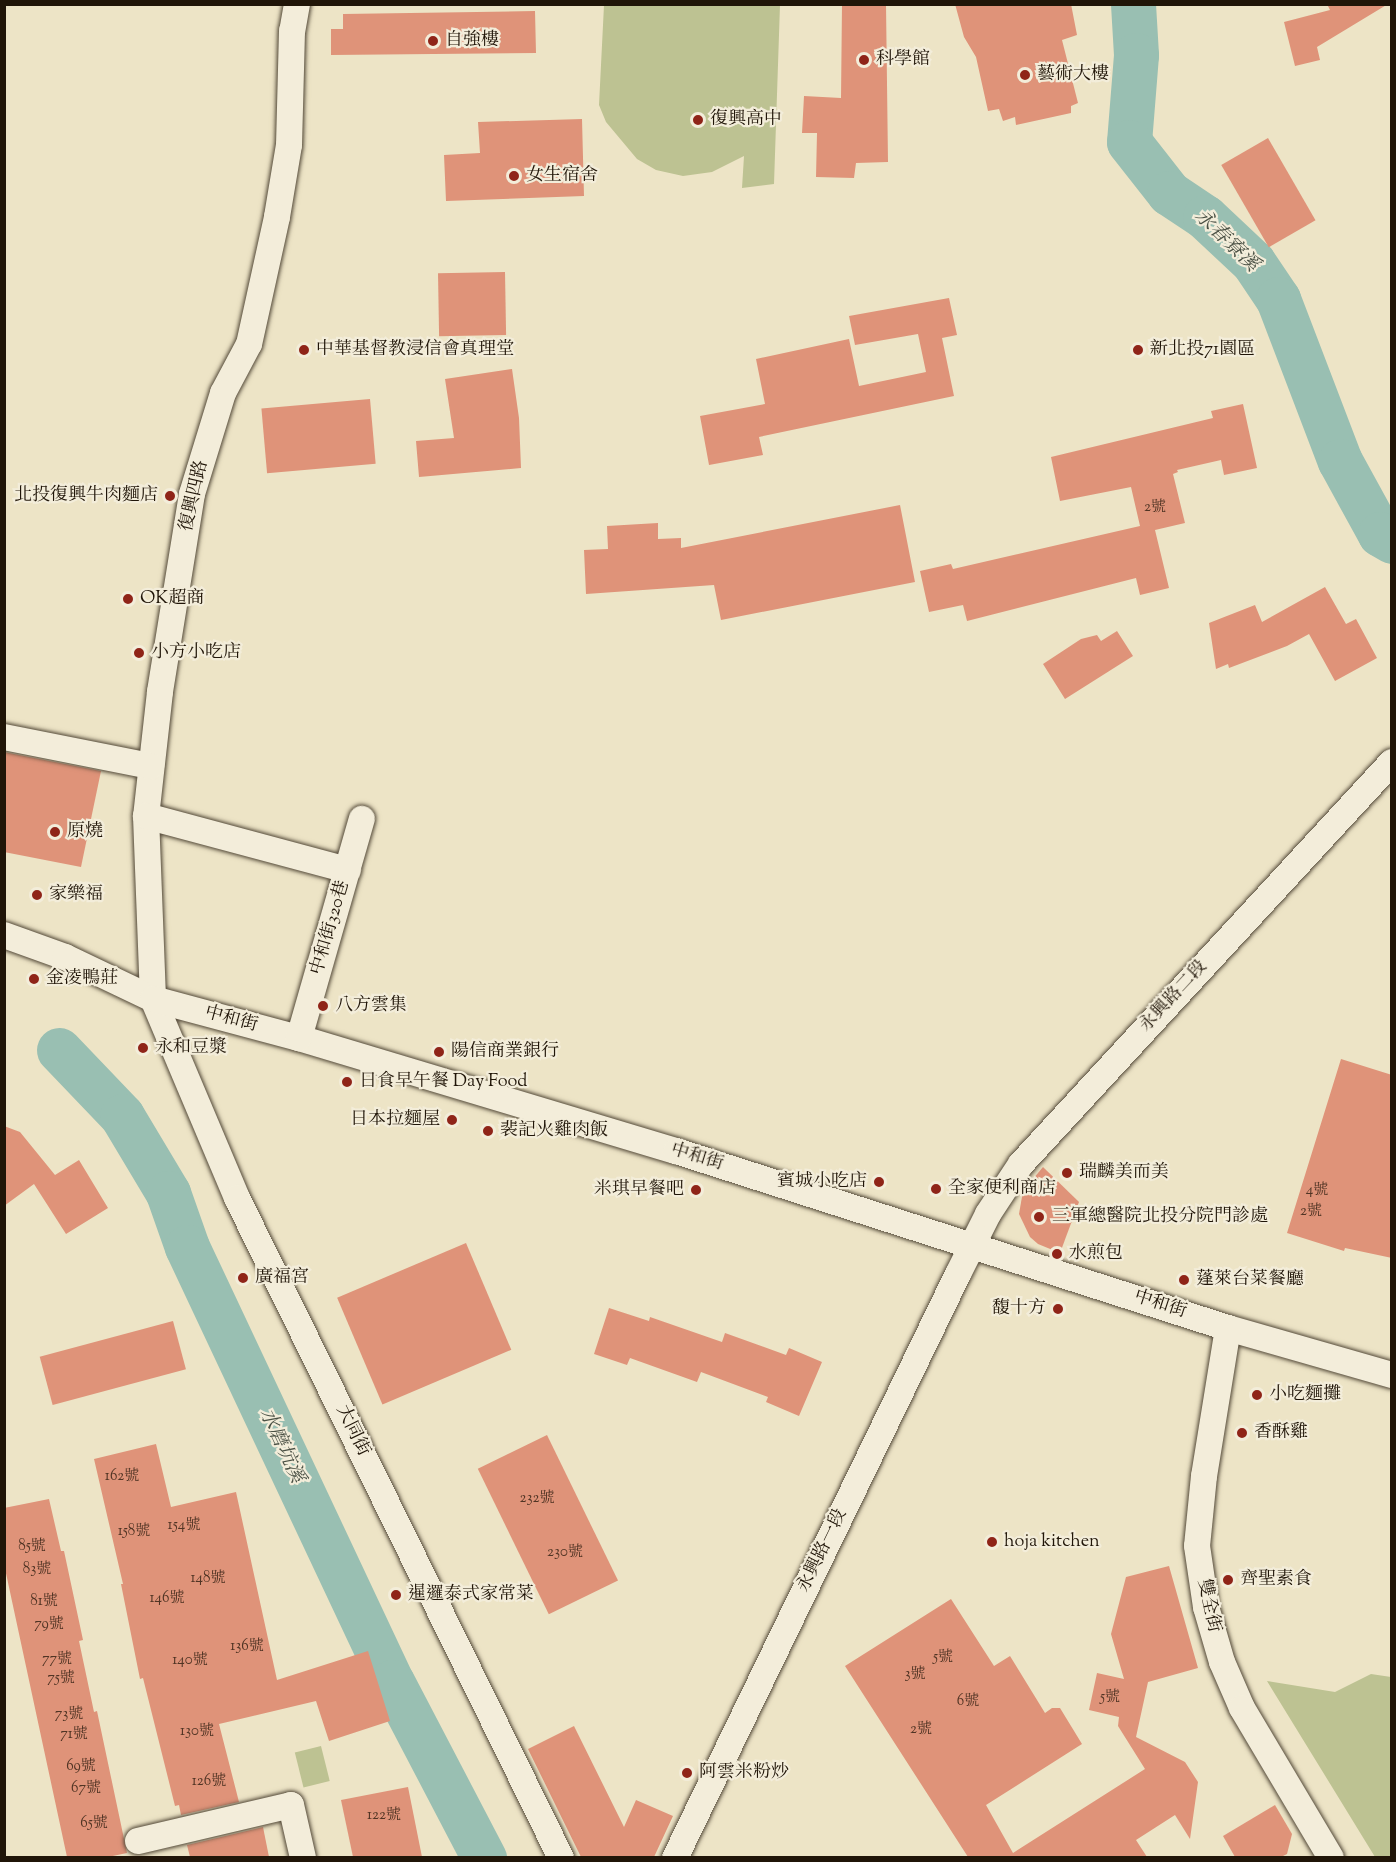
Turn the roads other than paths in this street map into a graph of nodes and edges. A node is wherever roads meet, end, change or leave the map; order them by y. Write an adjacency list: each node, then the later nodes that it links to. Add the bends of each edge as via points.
1 (297, 4): 4 (street, 復興四路, via 292,31 290,145 277,217 249,344 223,393 192,494)
2 (4, 737): 4 (street)
3 (1392, 762): 11 (street, 永興路二段, via 1021,1164)
4 (151, 766): 5 (street, 復興四路)
5 (146, 816): 7 (street); 9 (street, 復興四路)
6 (362, 819): 7 (street, 中和街320巷)
7 (348, 870): 10 (street, 中和街320巷)
8 (4, 935): 9 (street, 中和街, via 65,957)
9 (153, 999): 10 (street, 中和街); 16 (street, 大同街, via 237,1198)
10 (299, 1038): 11 (street, 中和街)
11 (973, 1245): 12 (street, 中和街); 17 (street, 永興路一段)
12 (1228, 1328): 13 (street, 中和街); 18 (street, 雙全街, via 1197,1546 1206,1607 1222,1662 1242,1708)
13 (1392, 1375)
14 (138, 1841): 15 (street, via 291,1804)
15 (303, 1857)
16 (561, 1857)
17 (675, 1857)
18 (1331, 1857)

